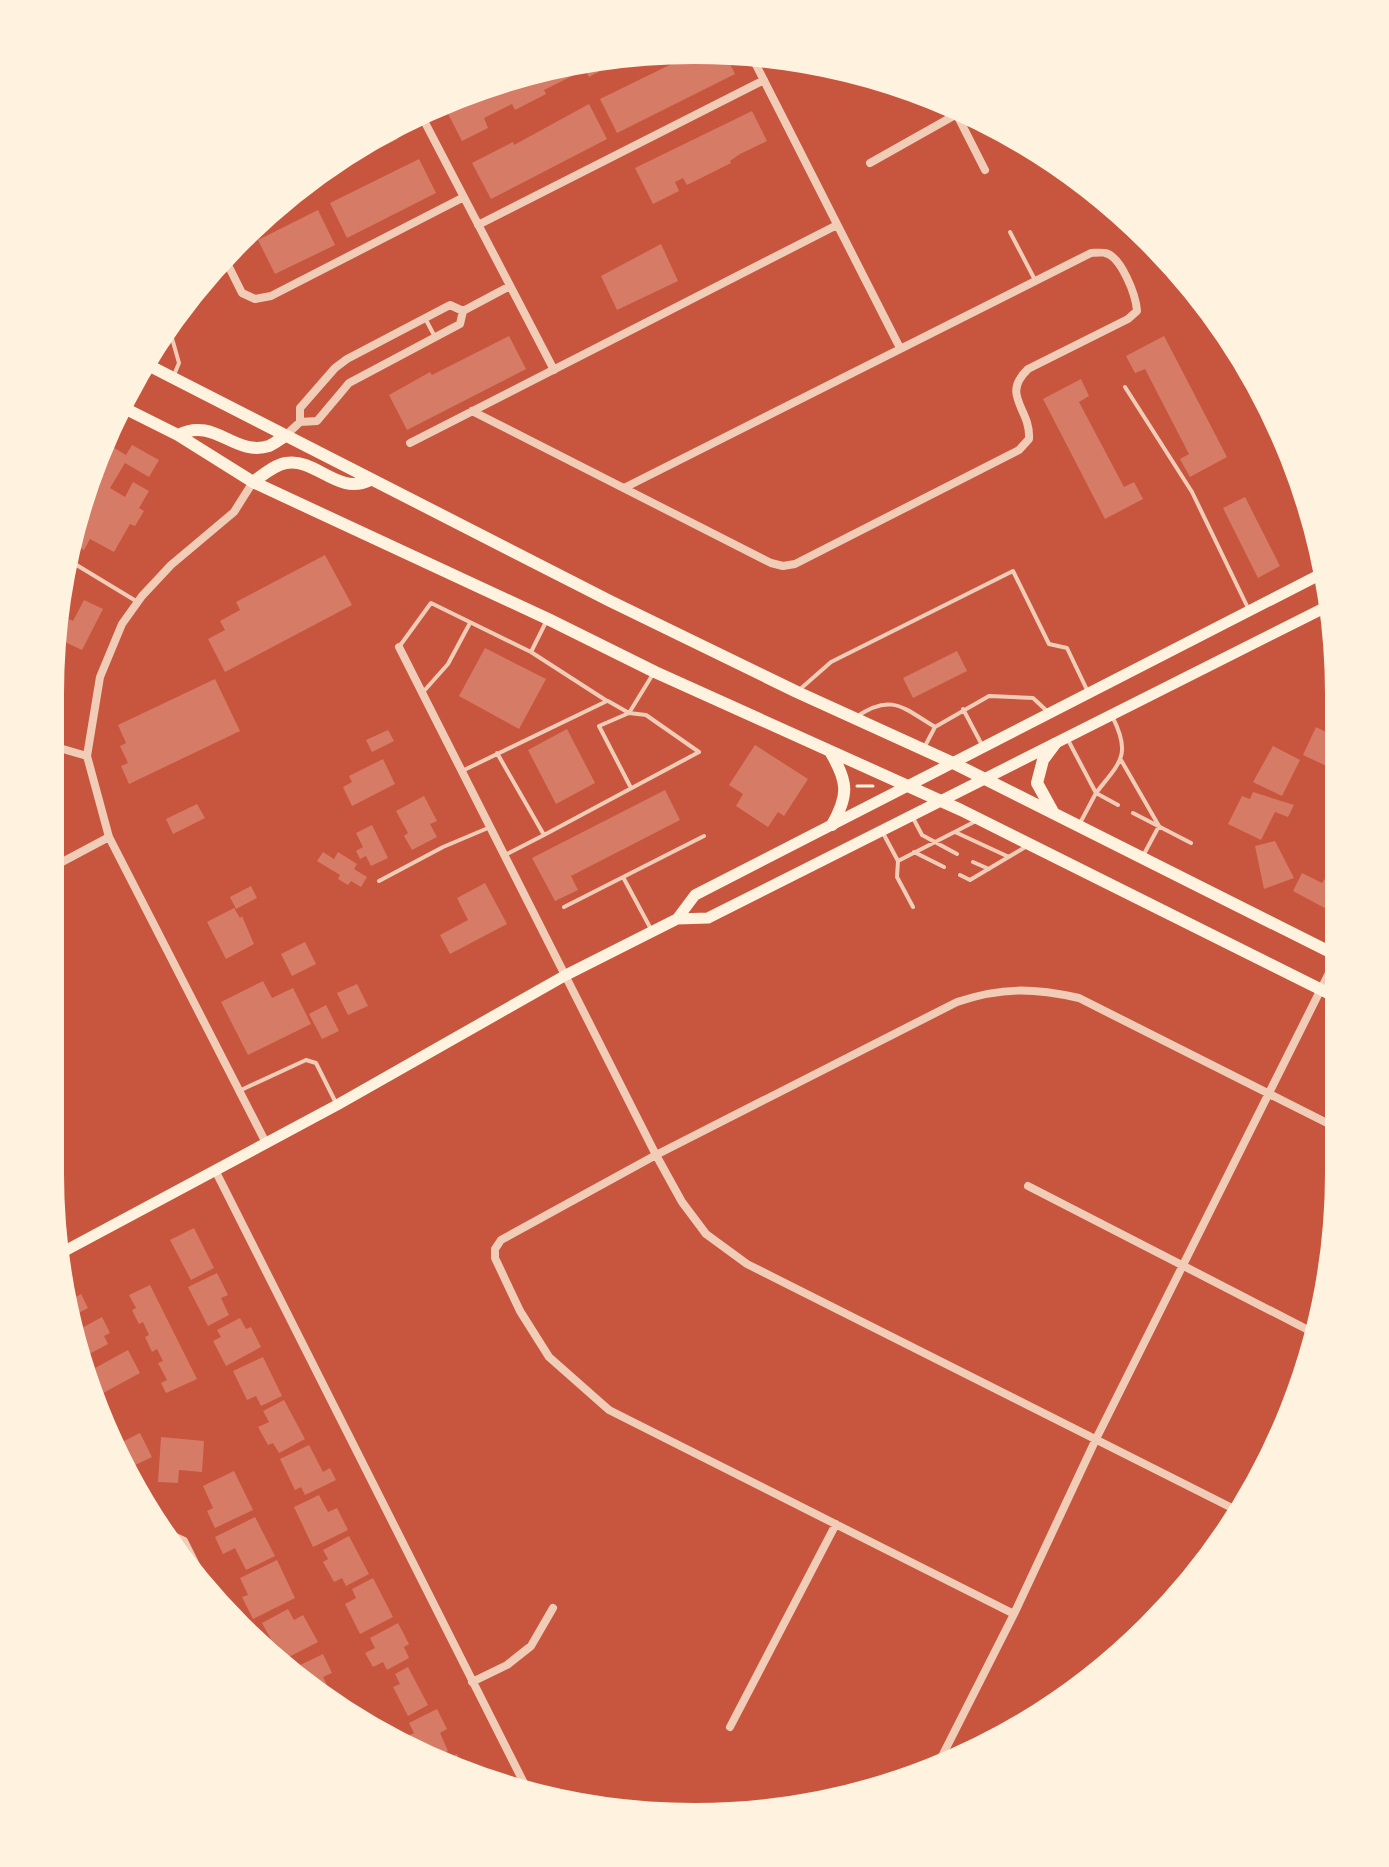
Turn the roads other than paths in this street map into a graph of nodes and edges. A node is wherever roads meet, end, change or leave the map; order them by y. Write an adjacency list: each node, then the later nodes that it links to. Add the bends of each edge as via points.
1 (756, 65): 2 (street)
2 (764, 80): 9 (street); 10 (street)
3 (946, 114): 6 (street)
4 (960, 120): 7 (street)
5 (425, 122): 8 (street)
6 (870, 163)
7 (985, 170)
8 (464, 197): 9 (street); 12 (street, via 271,296 255,299 242,293)
9 (478, 225): 14 (street)
10 (837, 225): 19 (street); 21 (street)
11 (1010, 232): 13 (lane)
12 (229, 267)
13 (1035, 281): 19 (street); 32 (street, via 1091,253 1105,252 1116,259 1137,311 1016,380 1015,395 1030,425 1029,439 1019,450 795,564 771,563)
14 (510, 286): 15 (street); 21 (street)
15 (463, 311): 16 (street, via 450,305); 17 (street, via 460,324)
16 (425, 318): 17 (lane); 26 (street, via 335,368 300,408)
17 (435, 337): 26 (street, via 349,383 317,421)
18 (172, 339): 22 (lane, via 179,363)
19 (900, 348): 32 (street)
20 (153, 368): 22 (main road)
21 (554, 370): 25 (street)
22 (173, 378): 28 (main road)
23 (1125, 387): 37 (lane, via 1192,492)
24 (129, 411): 27 (main road)
25 (472, 411): 29 (street); 32 (street)
26 (300, 422): 28 (street)
27 (178, 435): 28 (main road, via 195,428 208,430 255,448); 31 (main road)
28 (285, 436): 30 (main road)
29 (410, 443)
30 (370, 480): 31 (main road, via 343,484 295,463 277,466); 43 (main road)
31 (253, 482): 35 (street, via 234,512 171,565); 38 (main road)
32 (624, 488)
33 (76, 564): 35 (lane)
34 (1316, 577): 37 (main road)
35 (138, 602): 59 (street, via 122,624 100,677)
36 (1322, 609): 50 (main road)
37 (1249, 611): 45 (main road)
38 (548, 619): 41 (lane); 42 (main road)
39 (470, 623): 40 (lane, via 431,603); 41 (lane); 44 (lane, via 448,664)
40 (399, 647): 44 (street)
41 (531, 652): 46 (lane)
42 (655, 672): 48 (lane); 58 (main road)
43 (797, 692): 45 (lane, via 831,662 1013,571 1049,644 1067,648); 51 (main road)
44 (422, 693): 62 (street)
45 (1089, 694): 49 (main road)
46 (607, 701): 48 (lane); 57 (lane)
47 (963, 709): 49 (lane, via 989,696 1033,698); 52 (lane); 54 (lane)
48 (629, 713): 65 (lane, via 599,726); 65 (lane, via 646,715 699,752)
49 (1049, 714): 54 (main road)
50 (1112, 716): 53 (main road); 60 (lane, via 1123,737)
51 (854, 718): 52 (lane, via 873,705 890,703); 56 (main road)
52 (935, 727): 56 (lane)
53 (1061, 741): 63 (main road); 66 (lane); 70 (main road, via 1043,760 1037,783)
54 (983, 747): 61 (main road)
55 (62, 749): 59 (street)
56 (923, 750): 61 (main road)
57 (497, 753): 62 (lane); 79 (lane)
58 (831, 753): 64 (main road); 73 (main road, via 845,789)
59 (87, 756): 81 (street)
60 (1121, 760): 66 (lane); 74 (lane)
61 (953, 763): 63 (main road); 64 (main road)
62 (462, 771): 75 (street)
63 (985, 779): 67 (main road); 70 (main road)
64 (908, 786): 67 (main road); 73 (main road)
65 (631, 788): 79 (lane)
66 (1096, 793): 68 (lane); 76 (lane)
67 (941, 802): 71 (main road); 72 (main road)
68 (1118, 805)
69 (1133, 813): 74 (lane)
70 (1055, 815): 76 (main road)
71 (912, 816): 77 (main road); 82 (lane, via 922,835)
72 (978, 819): 78 (lane); 84 (main road)
73 (832, 825): 100 (main road, via 696,894)
74 (1159, 826): 83 (lane); 89 (lane)
75 (491, 827): 87 (street); 97 (lane)
76 (1078, 827): 89 (main road)
77 (882, 831): 90 (lane); 100 (main road, via 708,918)
78 (955, 832): 82 (lane); 88 (lane)
79 (544, 835): 87 (lane)
80 (704, 836): 96 (lane)
81 (109, 837): 91 (street); 107 (street)
82 (934, 842): 85 (lane); 86 (lane)
83 (1191, 843)
84 (1029, 845): 88 (lane); 105 (main road)
85 (914, 852): 90 (lane); 93 (lane)
86 (957, 854)
87 (505, 855): 103 (street)
88 (1009, 857): 94 (lane)
89 (1142, 858): 102 (main road)
90 (898, 861): 99 (lane, via 897,877)
91 (62, 862)
92 (973, 862): 94 (lane)
93 (944, 867)
94 (989, 869): 95 (lane, via 970,880)
95 (960, 875)
96 (623, 877): 98 (lane); 101 (lane)
97 (379, 881)
98 (564, 907)
99 (913, 907)
100 (677, 919): 101 (main road)
101 (652, 932): 103 (main road)
102 (1327, 950)
103 (566, 975): 109 (main road); 112 (street)
104 (1327, 977): 105 (street)
105 (1321, 989): 106 (main road); 108 (street)
106 (1327, 992)
107 (240, 1091): 109 (lane, via 306,1060 316,1063); 111 (street)
108 (1268, 1094): 110 (street); 112 (street, via 1079,998 999,990 957,1002); 116 (street)
109 (337, 1105): 111 (main road)
110 (1327, 1123)
111 (266, 1143): 113 (main road)
112 (656, 1155): 118 (street, via 706,1234 747,1264); 120 (street, via 501,1240 495,1258 520,1311 549,1357 609,1410)
113 (215, 1170): 115 (main road); 125 (street)
114 (1028, 1186): 116 (street)
115 (67, 1250)
116 (1182, 1266): 117 (street); 118 (street)
117 (1307, 1329)
118 (1095, 1441): 119 (street); 124 (street)
119 (1230, 1507)
120 (836, 1524): 124 (street); 126 (street)
121 (179, 1538): 122 (street)
122 (191, 1556)
123 (553, 1608): 125 (street, via 531,1646)
124 (1014, 1614): 127 (street)
125 (472, 1682): 128 (street)
126 (730, 1727)
127 (943, 1754)
128 (523, 1780)

